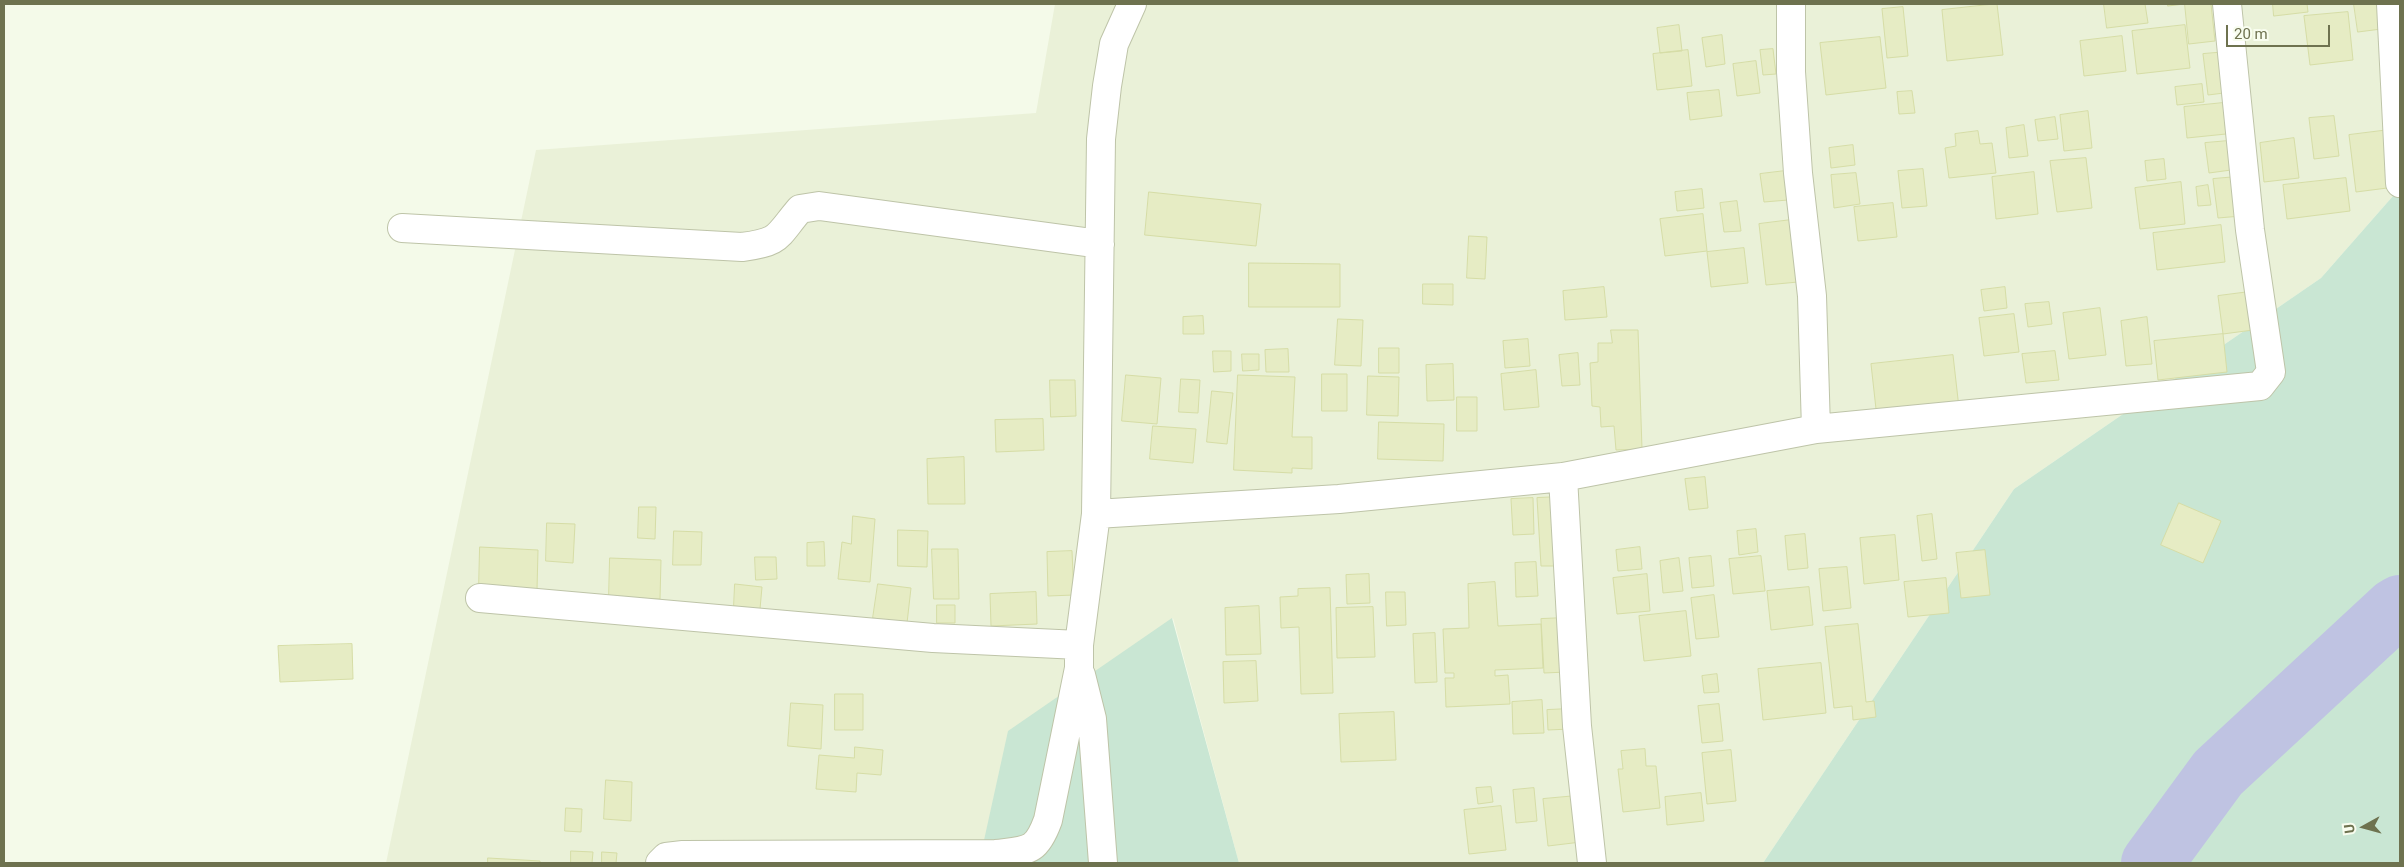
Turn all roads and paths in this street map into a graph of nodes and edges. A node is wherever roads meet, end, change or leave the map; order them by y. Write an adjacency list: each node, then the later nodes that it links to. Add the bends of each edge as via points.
1 (1132, 4): 7 (street, via 1114,44 1107,86 1101,139)
2 (1792, 4): 8 (street, via 1791,72 1812,296)
3 (2227, 4): 8 (street, via 2250,230 2271,372 2266,380 2260,386)
4 (2391, 4): 5 (street)
5 (2400, 182)
6 (402, 228): 7 (street, via 742,247 765,244 780,236 800,209 818,206)
7 (1100, 244): 10 (street)
8 (1816, 429): 9 (street)
9 (1563, 477): 10 (street, via 1339,499); 15 (street, via 1577,726)
10 (1096, 514): 12 (street)
11 (480, 598): 12 (street, via 932,638)
12 (1079, 656): 13 (street, via 1048,820 1041,838 1028,850 996,854 683,855 666,857); 14 (street, via 1092,719)
13 (660, 863)
14 (1103, 863)
15 (1592, 863)

